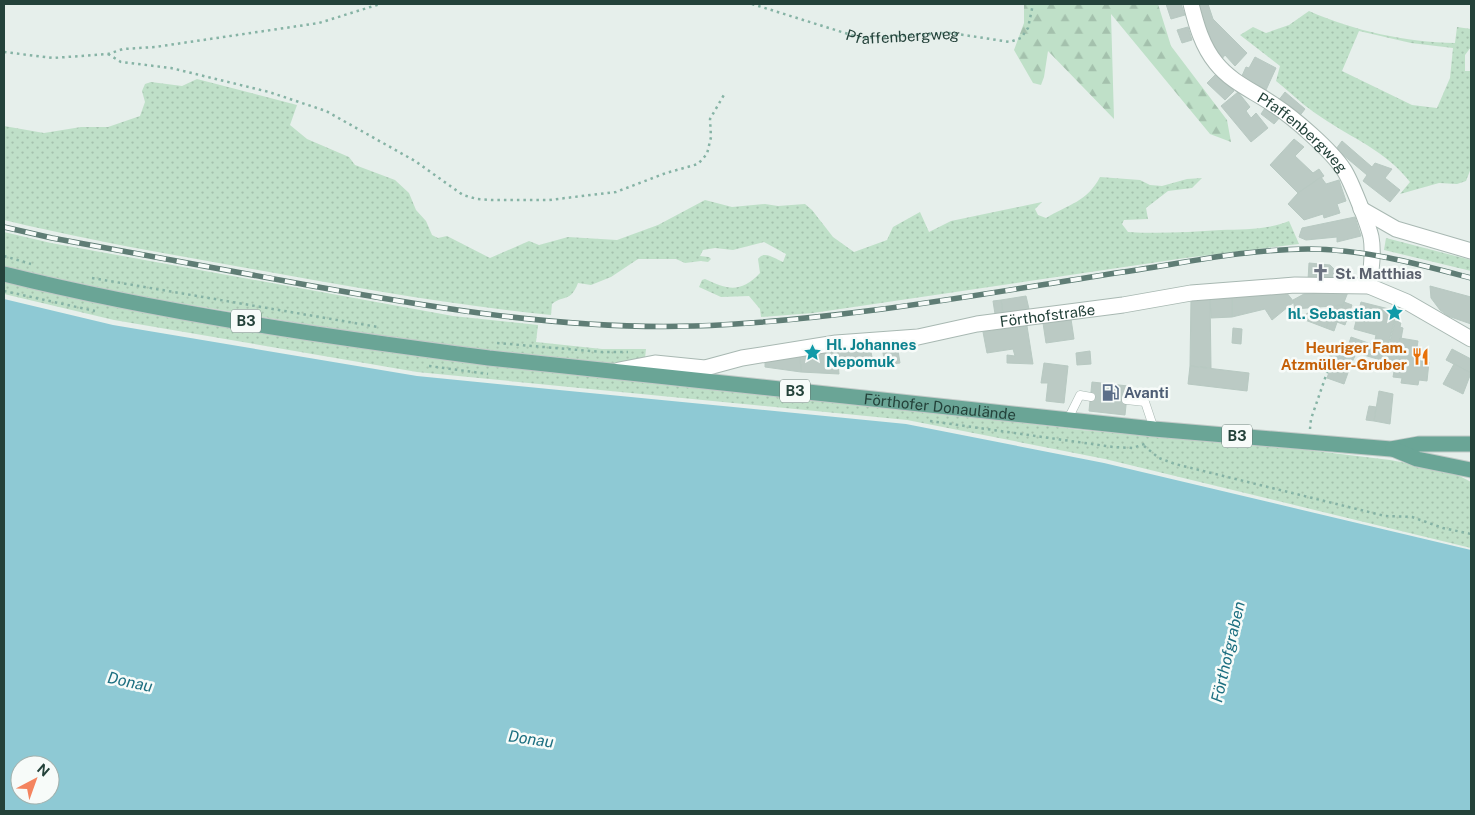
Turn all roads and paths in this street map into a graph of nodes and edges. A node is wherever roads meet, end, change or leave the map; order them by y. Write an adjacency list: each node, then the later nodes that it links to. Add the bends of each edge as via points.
1 (380, 4): 6 (path, via 319,23 123,49)
2 (752, 4): 3 (path, Pfaffenbergweg, via 861,38 951,33 1010,42 1021,38 1028,28)
3 (1033, 4)
4 (1191, 4): 8 (street, Pfaffenbergweg, via 1204,43 1215,62 1227,76 1275,105 1319,142 1344,170)
5 (4, 52): 6 (path, via 53,58)
6 (108, 54): 7 (path, via 121,62 171,68 326,111 415,161 463,195 492,200 549,200 616,192 698,164 707,154 710,120)
7 (725, 93)
8 (1361, 210): 9 (street, via 1396,229); 14 (street, Pfaffenbergweg, via 1371,237)
9 (1471, 251)
10 (4, 256): 11 (path)
11 (36, 266)
12 (4, 274): 20 (main road, Förthofer Donaulände / B3, via 147,304 409,348)
13 (92, 278): 15 (path)
14 (1369, 286): 16 (street, Förthofstraße, via 1407,302); 20 (street, Förthofstraße, via 1295,285 1192,293 977,324 918,337 836,343 742,358 705,368 655,363)
15 (381, 328)
16 (1471, 339)
17 (490, 342): 18 (path)
18 (637, 352)
19 (1330, 364): 25 (path, via 1310,419)
20 (613, 371): 23 (main road, Förthofer Donaulände / B3)
21 (1090, 397): 23 (lane, via 1080,395)
22 (1126, 400): 24 (lane, via 1145,402)
23 (1068, 419): 24 (main road, Förthofer Donaulände / B3)
24 (1154, 429): 27 (path, via 1151,440); 30 (main road, Förthofer Donaulände / B3)
25 (1310, 431)
26 (1471, 444): 30 (main road, Förthofer Donaulände / B3, via 1419,444)
27 (1144, 446): 28 (path); 32 (path, via 1159,458 1176,464 1385,516 1412,517)
28 (1113, 447)
29 (1471, 448): 31 (main road, B3)
30 (1391, 449): 31 (main road, Förthofer Donaulände / B3, via 1417,459)
31 (1471, 468)
32 (1471, 534)

